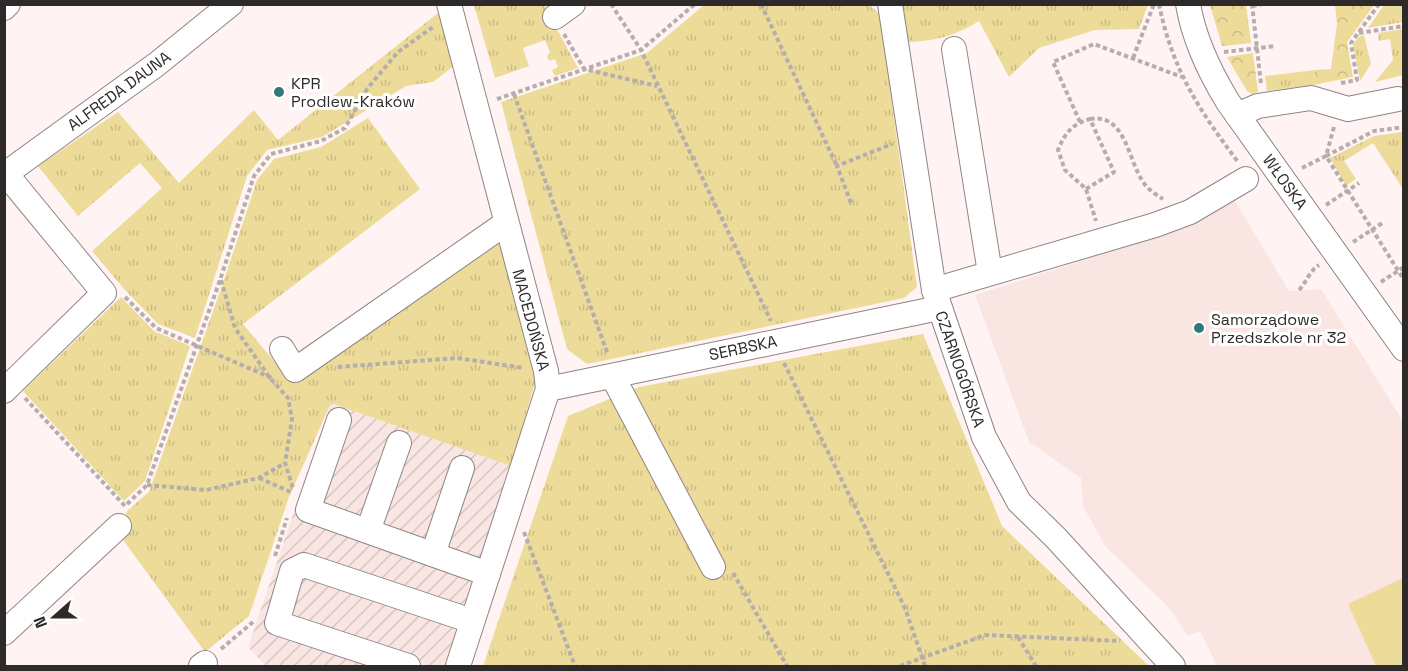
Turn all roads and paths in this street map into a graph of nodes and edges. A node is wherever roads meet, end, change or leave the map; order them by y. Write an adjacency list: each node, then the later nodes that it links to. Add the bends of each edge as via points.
1 (8, 4): 12 (street)
2 (231, 4): 41 (street, ALFREDA DAUNA, via 166,57)
3 (611, 4): 20 (path)
4 (695, 4): 20 (path)
5 (761, 4): 39 (path)
6 (890, 4): 37 (street, CZARNOGÓRSKA)
7 (1154, 4): 22 (path)
8 (1188, 4): 33 (street, WŁOSKA, via 1192,29 1211,73)
9 (1263, 4): 11 (path)
10 (1379, 4): 16 (path)
11 (1252, 5): 18 (path)
12 (4, 8)
13 (564, 11): 23 (path)
14 (450, 12): 50 (street, MACEDOŃSKA); 58 (path, via 398,52 367,89 345,128 321,141 271,154 254,176)
15 (1404, 26): 16 (path)
16 (1358, 33): 29 (path, via 1351,44 1357,80)
17 (1276, 46): 18 (path)
18 (1257, 47): 21 (path); 26 (path)
19 (954, 49): 56 (street)
20 (641, 50): 23 (path); 25 (path)
21 (1225, 51)
22 (1133, 58): 24 (path); 35 (path, via 1094,44 1053,62)
23 (584, 69): 25 (path); 28 (path)
24 (1182, 77)
25 (657, 86): 62 (path)
26 (1262, 87)
27 (494, 89): 30 (path)
28 (514, 94): 30 (path); 67 (path)
29 (1338, 95): 31 (street, via 1348,109); 33 (street, via 1258,106); 38 (path)
30 (497, 99): 32 (path)
31 (1398, 99)
32 (500, 111)
33 (1237, 115): 65 (street, WŁOSKA)
34 (1090, 118): 35 (path); 44 (path, via 1114,172); 48 (path, via 1098,117 1117,129 1150,190)
35 (1080, 122): 44 (path, via 1066,132 1058,150 1065,170)
36 (1404, 127): 38 (path, via 1374,131)
37 (912, 135): 39 (path); 61 (street, CZARNOGÓRSKA, via 922,224)
38 (1326, 156): 40 (path); 45 (path)
39 (837, 166): 47 (path)
40 (1296, 171)
41 (5, 174): 60 (street)
42 (1246, 179): 48 (street, SERBSKA)
43 (1359, 183): 45 (path)
44 (1086, 189): 52 (path)
45 (1347, 191): 46 (path); 51 (path)
46 (1333, 200)
47 (851, 203)
48 (1190, 212): 52 (street, SERBSKA)
49 (1384, 222): 51 (path)
50 (506, 223): 64 (street, via 295,370); 69 (street, MACEDOŃSKA)
51 (1371, 230): 53 (path); 55 (path)
52 (1101, 238): 56 (street, SERBSKA)
53 (1359, 238)
54 (1404, 267): 55 (path)
55 (1398, 271): 57 (path); 59 (path)
56 (990, 273): 61 (street, SERBSKA)
57 (1388, 278)
58 (220, 280): 63 (path); 68 (path, via 235,328)
59 (1404, 280)
60 (104, 293): 63 (path, via 120,292 156,328); 71 (street)
61 (937, 299): 62 (street, SERBSKA); 100 (street, CZARNOGÓRSKA, via 984,437 1019,502)
62 (774, 334): 67 (street, SERBSKA); 91 (path, via 905,608)
63 (196, 344): 68 (path); 77 (path)
64 (282, 349)
65 (1404, 349)
66 (335, 368): 69 (path, via 457,358)
67 (611, 369): 69 (street, SERBSKA); 84 (street)
68 (270, 378): 70 (path); 74 (path, via 288,398 292,419)
69 (547, 380): 78 (street, MACEDOŃSKA)
70 (278, 381)
71 (8, 388): 77 (path, via 125,506)
72 (339, 420): 81 (street, via 308,510)
73 (399, 443): 81 (street)
74 (285, 463): 76 (path); 76 (path, via 295,494)
75 (462, 468): 82 (street)
76 (259, 478): 77 (path, via 207,490)
77 (147, 485)
78 (508, 511): 85 (street, MACEDOŃSKA); 95 (path, via 522,527)
79 (288, 516): 83 (path)
80 (119, 526): 88 (street)
81 (368, 531): 82 (street)
82 (432, 554): 85 (street)
83 (274, 558)
84 (713, 567): 96 (path, via 731,570)
85 (488, 574): 87 (street, MACEDOŃSKA)
86 (262, 619): 87 (street, via 292,571 304,565); 92 (path); 93 (street)
87 (472, 621): 94 (street, MACEDOŃSKA)
88 (4, 633)
89 (1017, 636): 90 (path); 91 (path, via 986,635); 99 (path)
90 (1128, 641)
91 (921, 657): 97 (path); 98 (path)
92 (203, 665)
93 (408, 666)
94 (458, 666)
95 (575, 666)
96 (787, 666)
97 (900, 666)
98 (925, 666)
99 (1036, 666)
100 (1173, 666)

